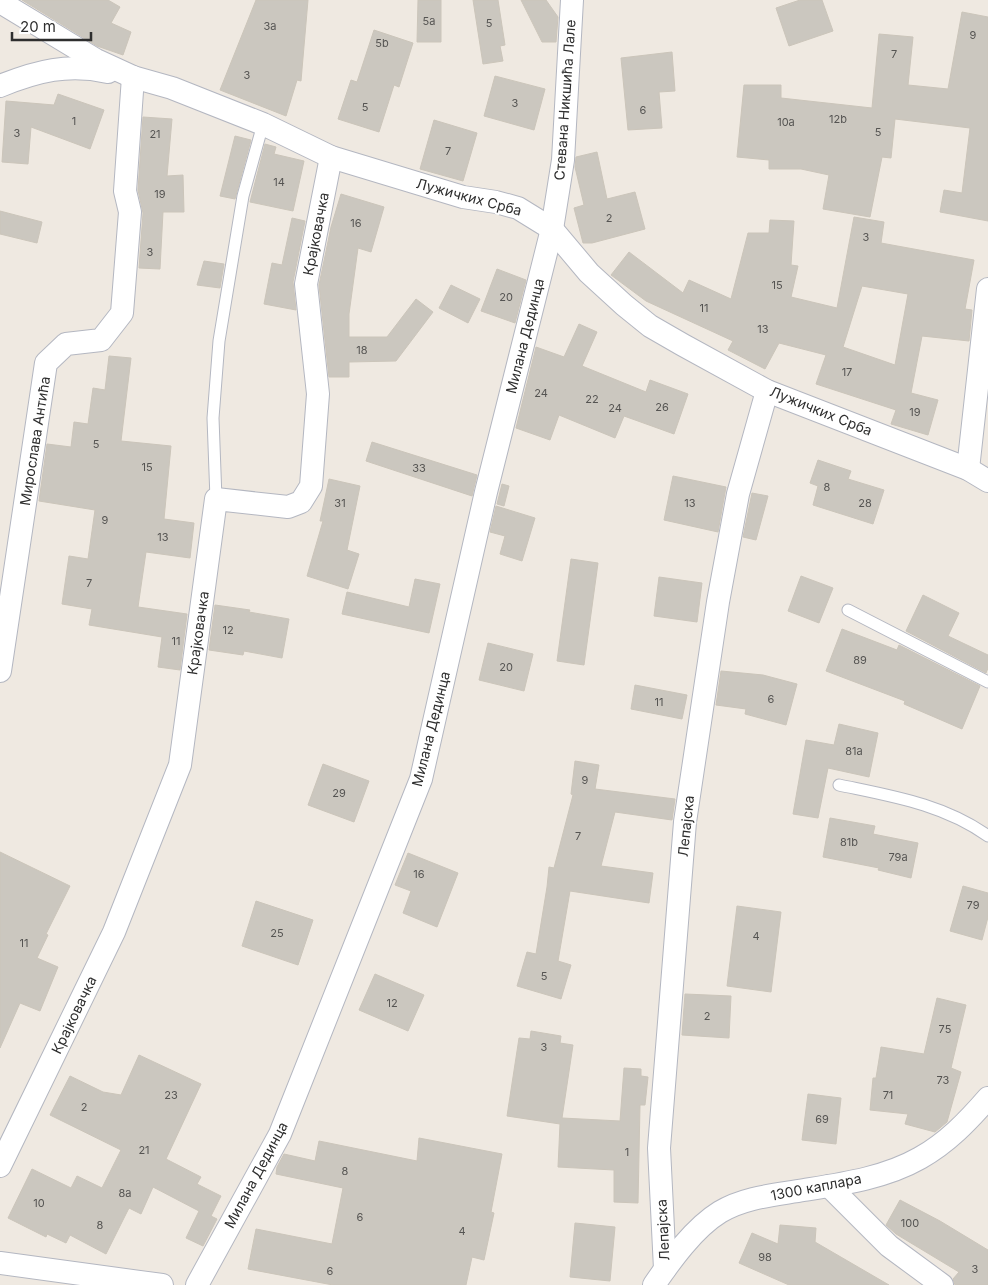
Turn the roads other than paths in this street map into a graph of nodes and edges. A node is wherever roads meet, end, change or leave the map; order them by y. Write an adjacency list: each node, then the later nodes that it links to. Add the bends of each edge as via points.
1 (572, 0): 7 (street, Стевана Никшића Лале, via 563,160)
2 (0, 2): 3 (street, Лужичких Срба, via 96,60)
3 (133, 77): 4 (street, via 91,68 68,67); 5 (street, Лужичких Срба, via 172,88); 14 (street, Мирослава Антића, via 125,190 130,212 122,313 101,340 66,344 46,364)
4 (0, 86)
5 (264, 124): 6 (street, Лужичких Срба); 12 (lane, via 242,196 219,341 213,418)
6 (331, 158): 7 (street, Лужичких Срба, via 463,197 518,208); 12 (street, Крајковачка, via 306,284 318,394 311,486 301,502 288,508)
7 (552, 229): 9 (street, Лужичких Срба, via 589,273 650,326); 24 (street, Милана Дединца, via 486,492 421,779 280,1134)
8 (988, 289): 10 (street)
9 (767, 390): 10 (street, Лужичких Срба); 22 (street, Лепајска, via 738,494 718,602 685,822 659,1148)
10 (968, 469): 11 (street, Лужичких Срба)
11 (988, 481)
12 (216, 499): 19 (street, Крајковачка, via 180,765 114,932)
13 (848, 610): 15 (lane)
14 (0, 671)
15 (988, 682)
16 (839, 785): 17 (lane, via 934,807)
17 (988, 836)
18 (988, 1098): 20 (street, 1300 каплара, via 966,1124 920,1159 880,1174)
19 (0, 1166)
20 (829, 1186): 22 (street, 1300 каплара, via 746,1200 719,1213 680,1250); 25 (street, via 889,1246)
21 (0, 1263): 23 (street)
22 (659, 1277)
23 (162, 1285)
24 (197, 1285)
25 (942, 1285)

